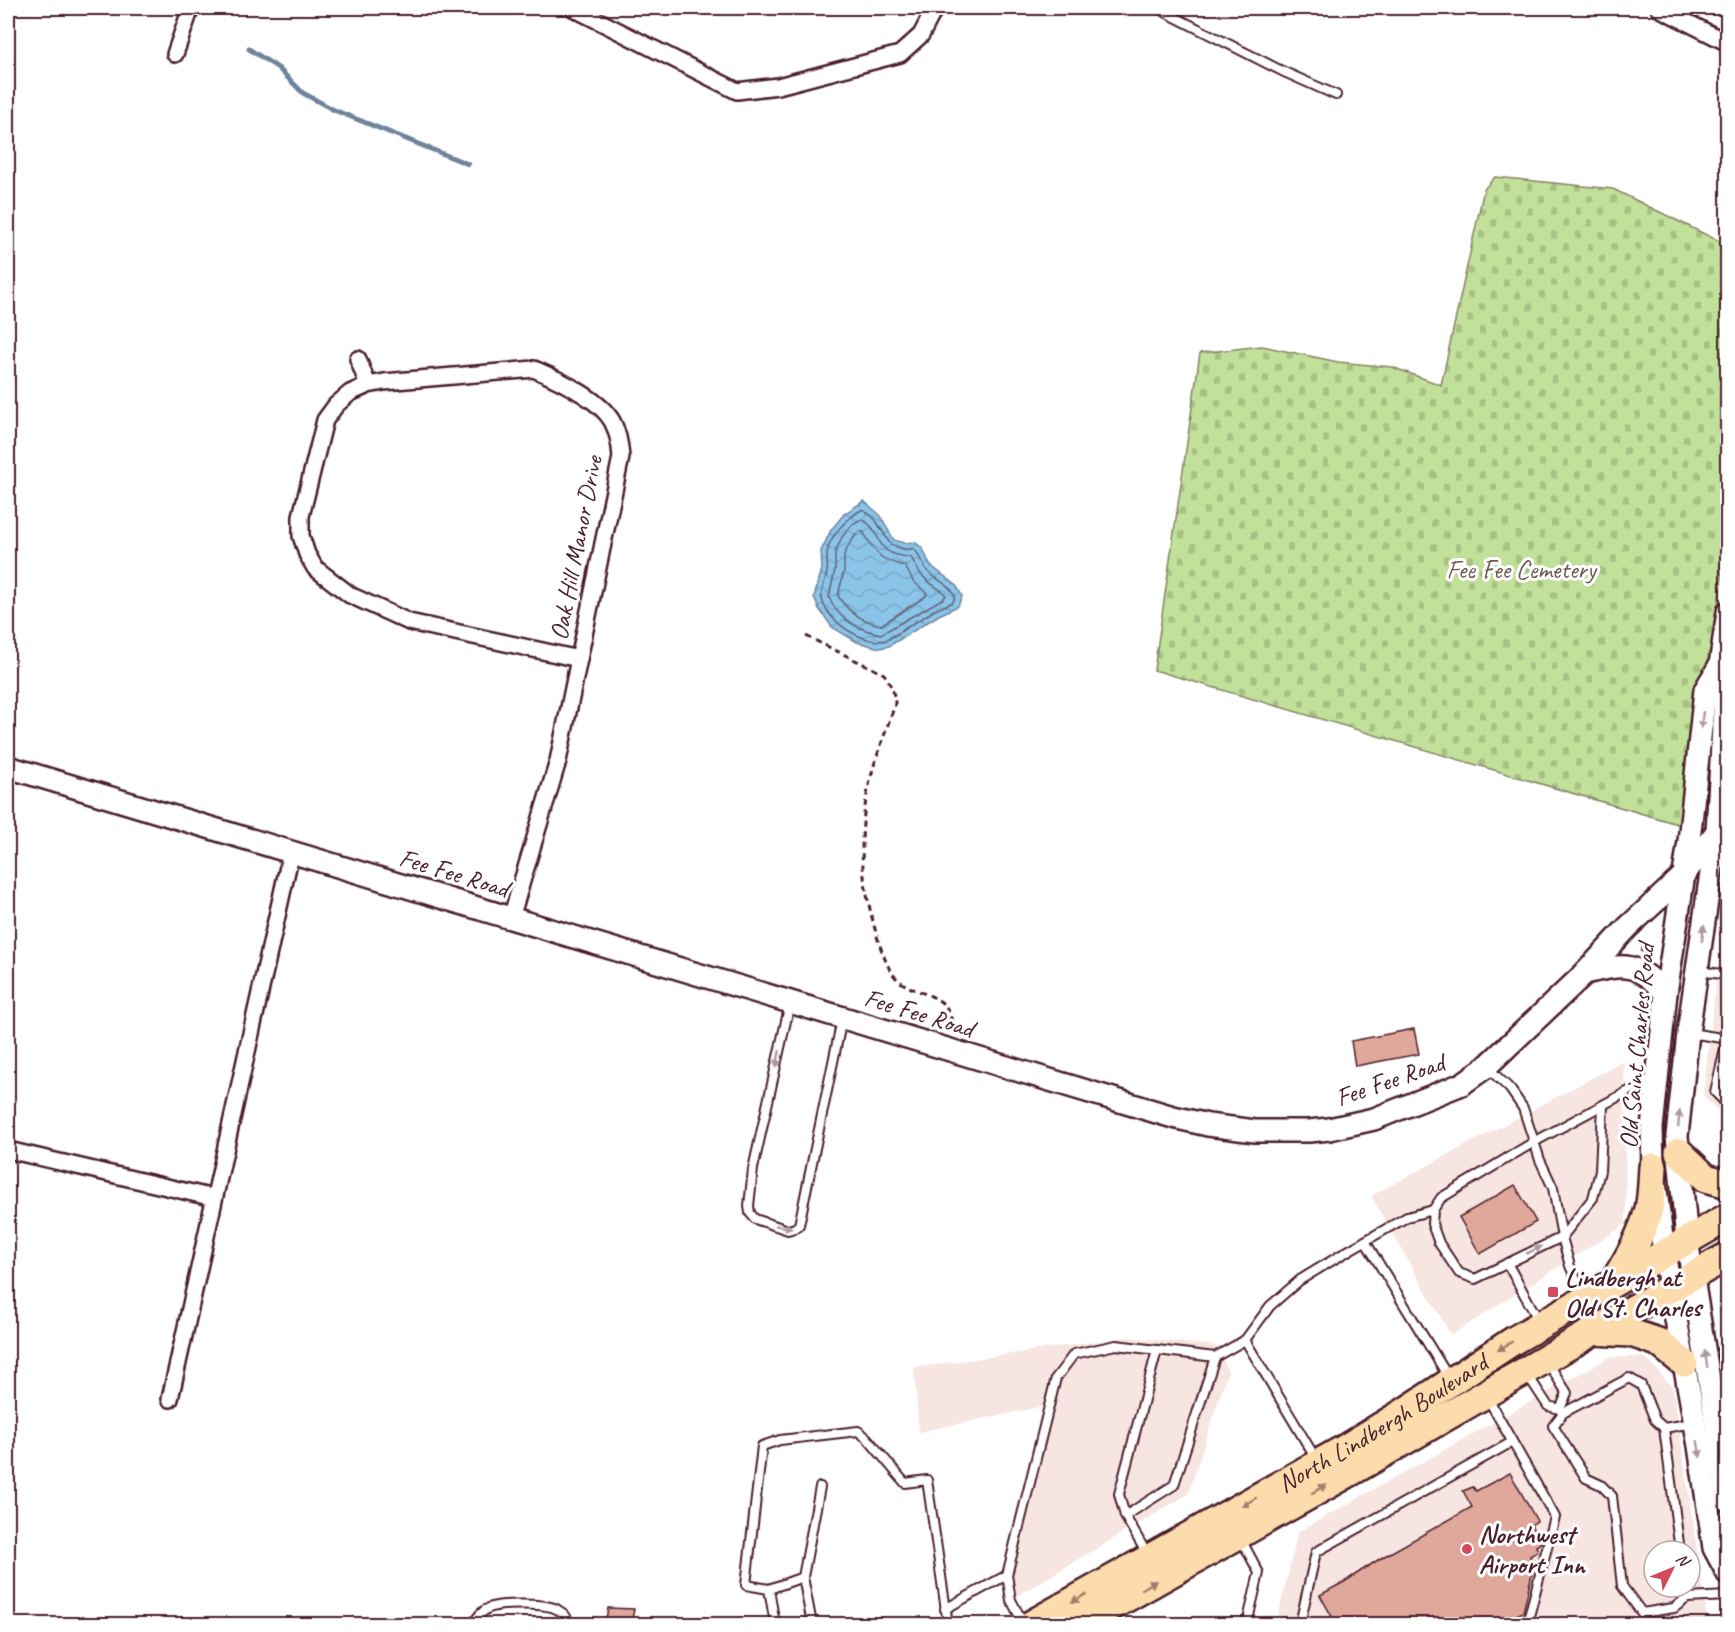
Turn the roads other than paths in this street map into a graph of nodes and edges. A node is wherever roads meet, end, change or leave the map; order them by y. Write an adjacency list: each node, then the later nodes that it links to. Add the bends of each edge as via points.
1 (191, 8): 7 (street)
2 (573, 8): 3 (street, via 737,91 778,86 900,54 921,35)
3 (935, 8)
4 (1157, 8): 8 (lane)
5 (1659, 8): 6 (street)
6 (1728, 43)
7 (174, 54)
8 (1336, 95)
9 (358, 359): 10 (street)
10 (368, 386): 12 (street, Oak Hill Manor Drive, via 351,393 325,420 301,516 301,536 315,568 350,596 409,622); 12 (street, Oak Hill Manor Drive, via 534,369 585,396 610,418 619,436 621,457)
11 (1728, 612): 13 (street, Old Saint Charles Road)
12 (579, 660): 19 (street, Oak Hill Manor Drive, via 558,761)
13 (1720, 665): 14 (street, Old Saint Charles Road, via 1725,693); 18 (street, Old Saint Charles Road, one-way to 18, via 1705,690)
14 (1724, 764): 16 (street, Old Saint Charles Road)
15 (8, 767): 17 (street, Fee Fee Road)
16 (1722, 827): 18 (street, Fee Fee Road); 20 (street, Old Saint Charles Road, one-way to 16)
17 (291, 853): 19 (street, Fee Fee Road); 39 (street)
18 (1684, 875): 21 (street, Fee Fee Road); 23 (street, Old Saint Charles Road)
19 (511, 918): 24 (street, Fee Fee Road)
20 (1698, 971): 22 (lane); 27 (street, Old Saint Charles Road)
21 (1585, 973): 23 (street, via 1616,966 1636,969); 30 (street, Fee Fee Road)
22 (1728, 975)
23 (1666, 993): 26 (street, Old Saint Charles Road)
24 (790, 1002): 25 (street, Fee Fee Road); 25 (lane, one-way to 25, via 753,1169 749,1206 755,1219 788,1230 799,1225)
25 (843, 1018): 30 (street, Fee Fee Road, via 1173,1117 1255,1131 1329,1129 1374,1119 1462,1084)
26 (1663, 1028): 27 (street); 31 (street, Old Saint Charles Road)
27 (1688, 1032): 28 (lane); 36 (street, Old Saint Charles Road, one-way to 27)
28 (1727, 1038): 29 (lane)
29 (1725, 1066): 33 (lane, via 1715,1092)
30 (1486, 1067): 34 (lane, via 1510,1089 1523,1108)
31 (1657, 1076): 32 (lane); 37 (street, Old Saint Charles Road)
32 (1603, 1105): 34 (lane); 42 (lane, via 1600,1171 1593,1198)
33 (1728, 1105)
34 (1534, 1142): 40 (lane, via 1441,1198); 42 (lane, via 1553,1188)
35 (8, 1150): 39 (street)
36 (1678, 1152): 38 (highway, via 1706,1179); 43 (street, Old Saint Charles Road)
37 (1653, 1167): 45 (street, Old Saint Charles Road); 49 (highway, via 1643,1228)
38 (1728, 1185)
39 (214, 1198): 60 (street)
40 (1433, 1210): 44 (lane, via 1407,1217); 47 (lane, via 1432,1224 1439,1243 1459,1274 1475,1279)
41 (1728, 1217): 43 (highway, North Lindbergh Boulevard)
42 (1562, 1237): 47 (lane, one-way to 42); 50 (lane)
43 (1687, 1240): 45 (highway, North Lindbergh Boulevard); 48 (street, Old Saint Charles Road)
44 (1365, 1241): 53 (lane, via 1300,1280 1270,1306); 58 (lane)
45 (1664, 1253): 48 (street, Old Saint Charles Road); 49 (highway, North Lindbergh Boulevard)
46 (1728, 1256): 48 (highway, North Lindbergh Boulevard)
47 (1507, 1263): 51 (lane)
48 (1681, 1282): 52 (highway, North Lindbergh Boulevard); 56 (street, Old Saint Charles Road); 67 (street, Old Saint Charles Road, one-way to 48)
49 (1613, 1283): 50 (highway, North Lindbergh Boulevard)
50 (1585, 1298): 51 (highway, North Lindbergh Boulevard)
51 (1541, 1324): 58 (highway, North Lindbergh Boulevard, one-way to 58)
52 (1594, 1331): 56 (highway, via 1631,1333 1659,1342); 57 (highway, North Lindbergh Boulevard)
53 (1245, 1340): 55 (lane); 65 (lane)
54 (1157, 1350): 55 (lane); 68 (lane, via 1119,1494); 73 (lane, via 1116,1345 1074,1354 1056,1378)
55 (1215, 1357): 68 (lane, via 1174,1485)
56 (1684, 1363): 62 (street, Old Saint Charles Road)
57 (1535, 1364): 59 (highway, North Lindbergh Boulevard); 61 (lane, via 1548,1406); 61 (lane, via 1567,1393)
58 (1450, 1381): 65 (highway, North Lindbergh Boulevard)
59 (1485, 1394): 64 (lane); 69 (highway, North Lindbergh Boulevard, one-way to 59)
60 (170, 1399)
61 (1561, 1411): 63 (lane, via 1629,1378 1641,1385 1655,1420); 78 (lane, via 1553,1426 1586,1478 1612,1496 1622,1586 1642,1613 1674,1608)
62 (1695, 1423): 63 (lane); 72 (street, Old Saint Charles Road, one-way to 72, via 1714,1548)
63 (1664, 1428): 70 (lane)
64 (1512, 1442): 89 (lane, via 1316,1552); 90 (lane, via 1555,1517)
65 (1318, 1463): 71 (highway, North Lindbergh Boulevard, one-way to 71)
66 (820, 1487): 74 (lane)
67 (1728, 1500)
68 (1125, 1516): 71 (lane)
69 (1239, 1535): 87 (highway, North Lindbergh Boulevard, one-way to 69); 88 (lane, via 1259,1573)
70 (1678, 1539)
71 (1150, 1558): 86 (highway, North Lindbergh Boulevard, one-way to 86)
72 (1728, 1574)
73 (1007, 1575): 79 (lane); 85 (lane, via 1011,1600)
74 (803, 1577): 75 (lane); 83 (lane)
75 (769, 1589): 79 (lane, via 746,1585 762,1446 780,1440 858,1431 905,1483 927,1480); 82 (lane)
76 (1728, 1596): 77 (lane)
77 (1702, 1597)
78 (1686, 1599)
79 (945, 1609): 84 (lane)
80 (473, 1624): 81 (lane, via 489,1607 544,1605 557,1609)
81 (569, 1624)
82 (775, 1624)
83 (812, 1624)
84 (948, 1624)
85 (1024, 1624)
86 (1032, 1624)
87 (1080, 1624)
88 (1247, 1624)
89 (1300, 1624)
90 (1527, 1624)

